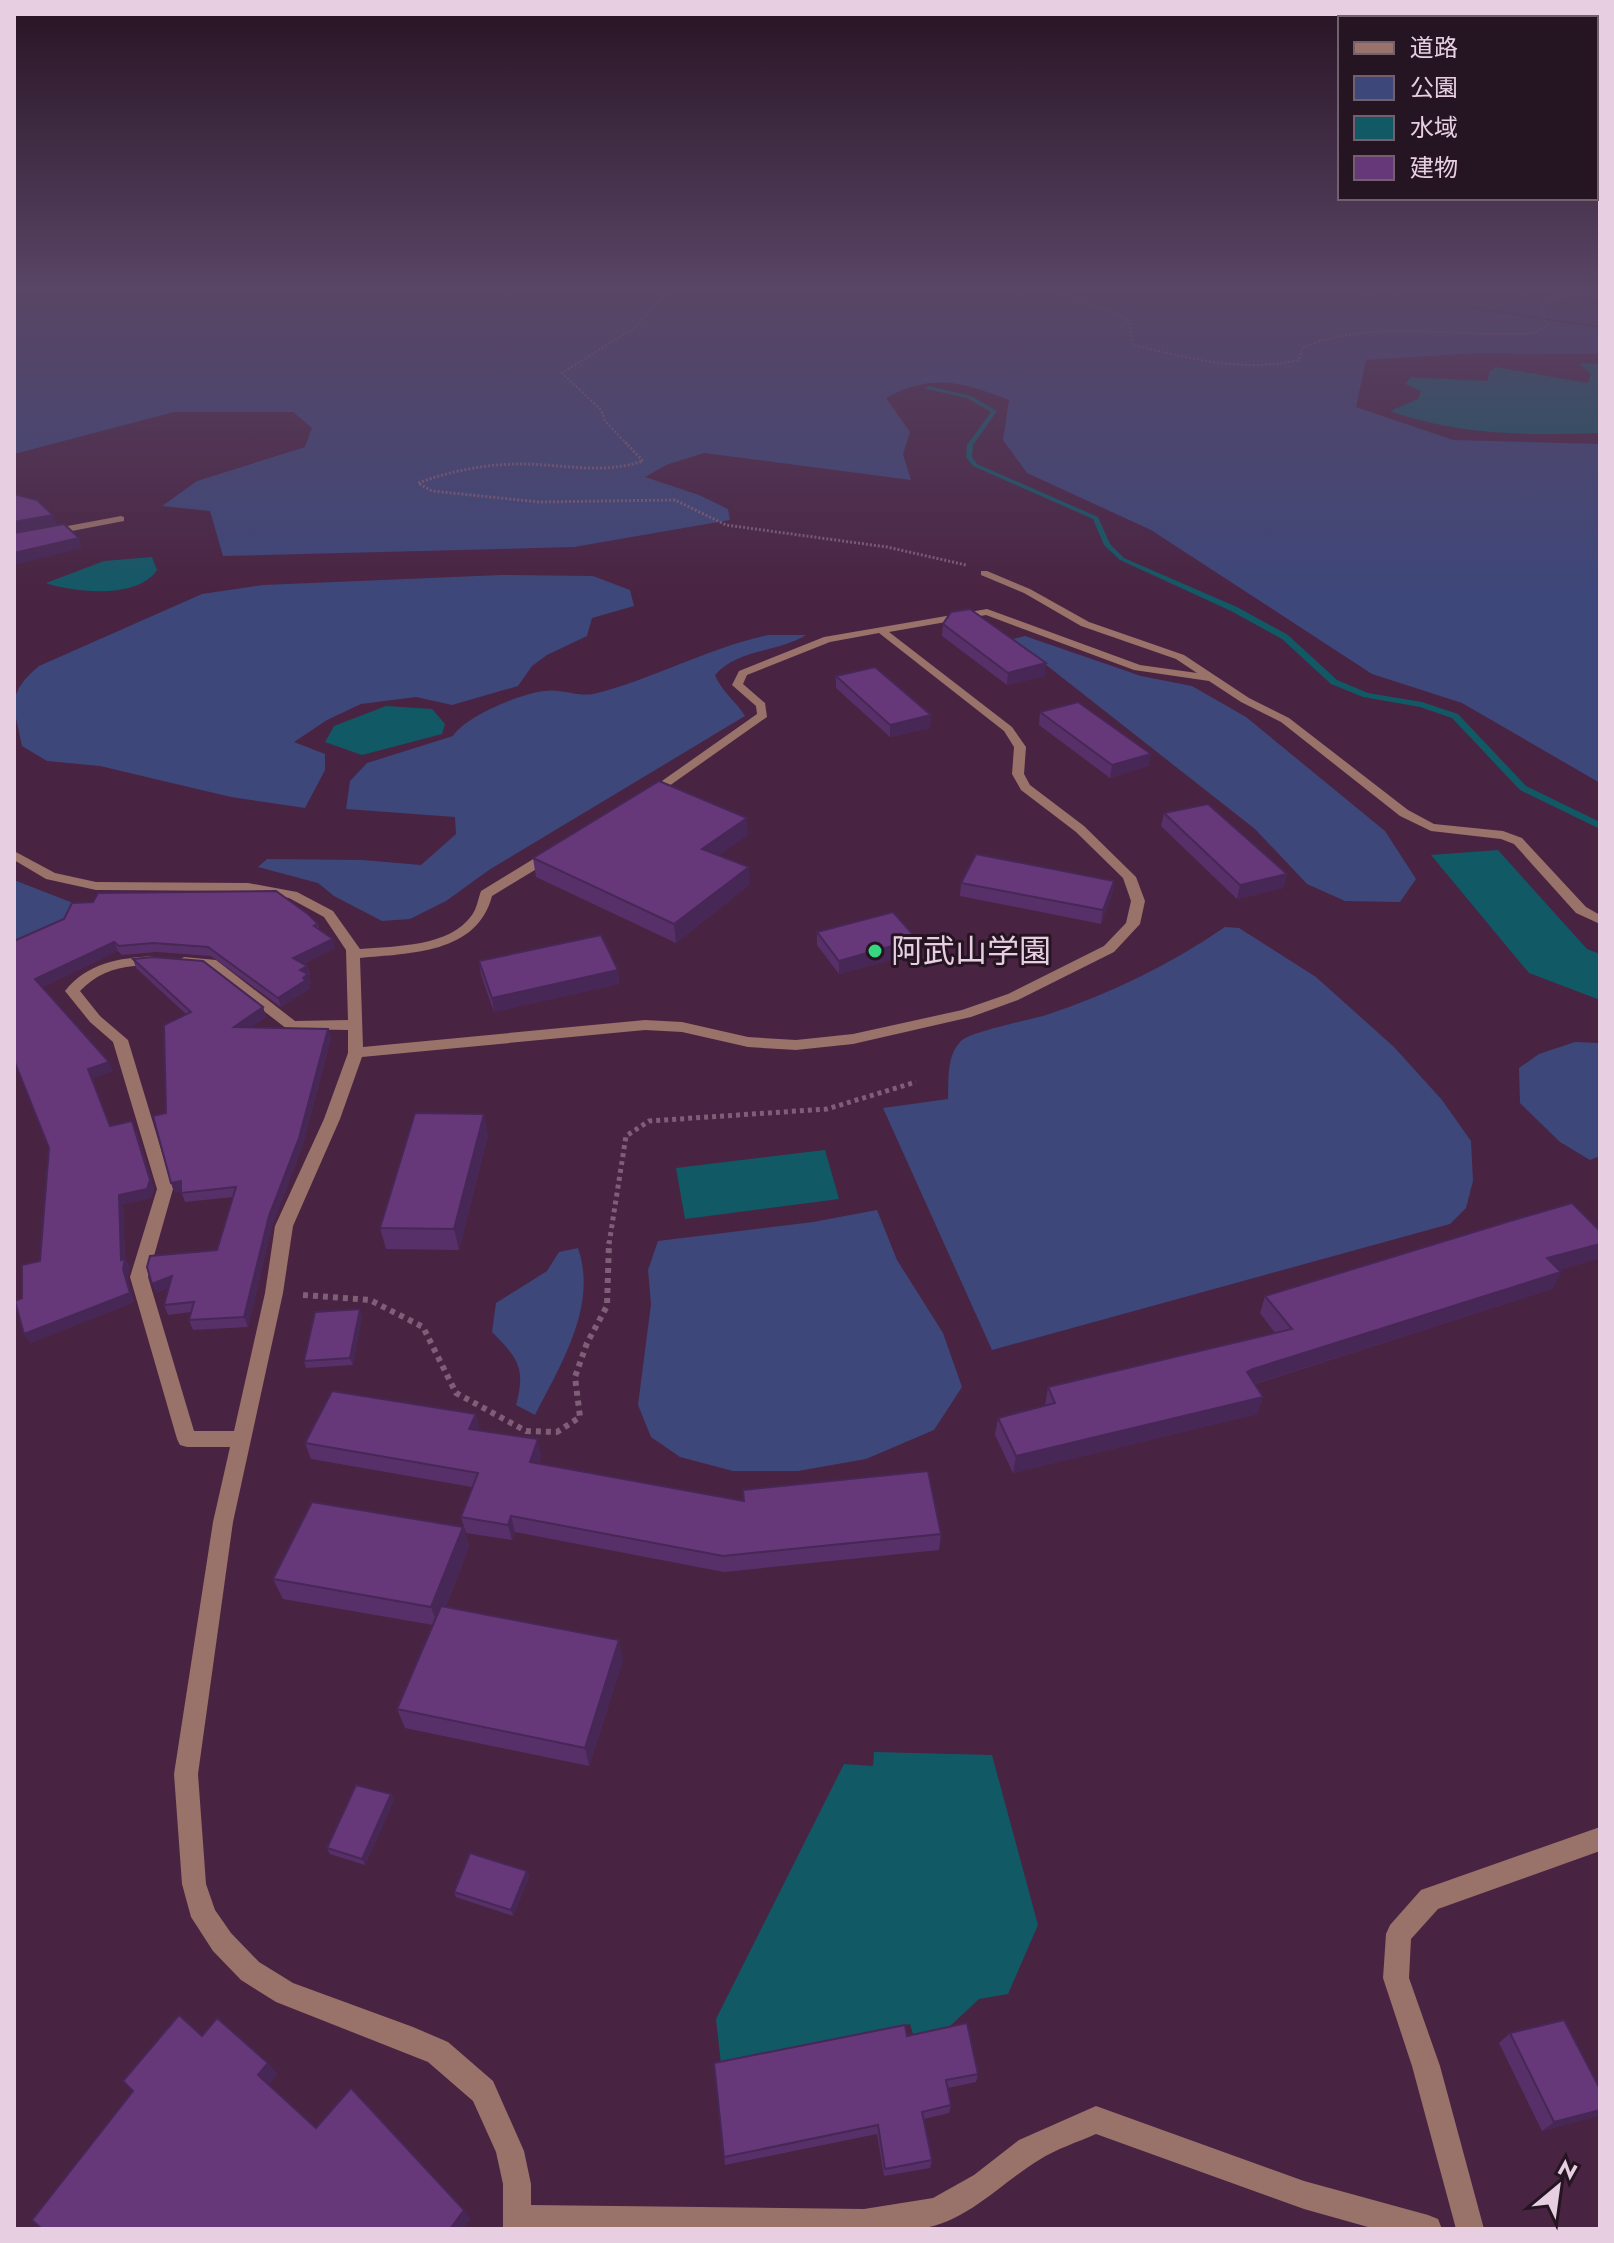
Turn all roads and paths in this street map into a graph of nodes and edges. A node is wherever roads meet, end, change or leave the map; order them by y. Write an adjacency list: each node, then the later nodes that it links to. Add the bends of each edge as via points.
1 (582, 392): 4 (path, via 643,461 591,471 522,464 469,468 418,483 432,491 539,502 675,500 726,525 887,547 955,560)
2 (121, 519): 3 (street)
3 (14, 539)
4 (984, 573): 6 (street, via 1085,624 1180,657)
5 (883, 632): 6 (street, via 987,612 1138,668); 7 (street, via 828,639 743,673 737,685 761,705 763,715); 13 (street, via 1008,729 1020,747 1018,774 1025,787 1080,829 1129,877 1138,901 1133,924 1109,949 966,1014 853,1039 796,1045 748,1042 682,1027 645,1025)
6 (1211, 678): 10 (street, via 1285,720 1404,813 1431,827 1518,841 1581,910)
7 (639, 801)
8 (571, 842): 11 (street, via 486,894 485,911 469,927 433,945)
9 (14, 855): 11 (street, via 42,873 87,885 241,886 282,893 329,915)
10 (1600, 920)
11 (355, 954): 12 (street)
12 (353, 1025): 13 (street); 16 (street, via 292,1026 211,963 114,963 72,991 120,1040 165,1189 139,1277 187,1439)
13 (356, 1053): 15 (street, via 284,1226)
14 (916, 1082): 15 (path, via 827,1109 649,1121 626,1136 608,1250 607,1306 575,1377 580,1417 557,1432 526,1431 456,1393 423,1327 370,1300)
15 (274, 1293): 16 (street)
16 (241, 1439): 18 (street, via 223,1522 186,1774 194,1884 204,1917 250,1971 285,1993 413,2040 462,2070 483,2091 510,2151)
17 (1600, 1839): 20 (street, via 1430,1899 1399,1934 1396,1978)
18 (518, 2224): 19 (street, via 864,2223 937,2212 1029,2150 1096,2120 1304,2195)
19 (1428, 2229)
20 (1470, 2229)

